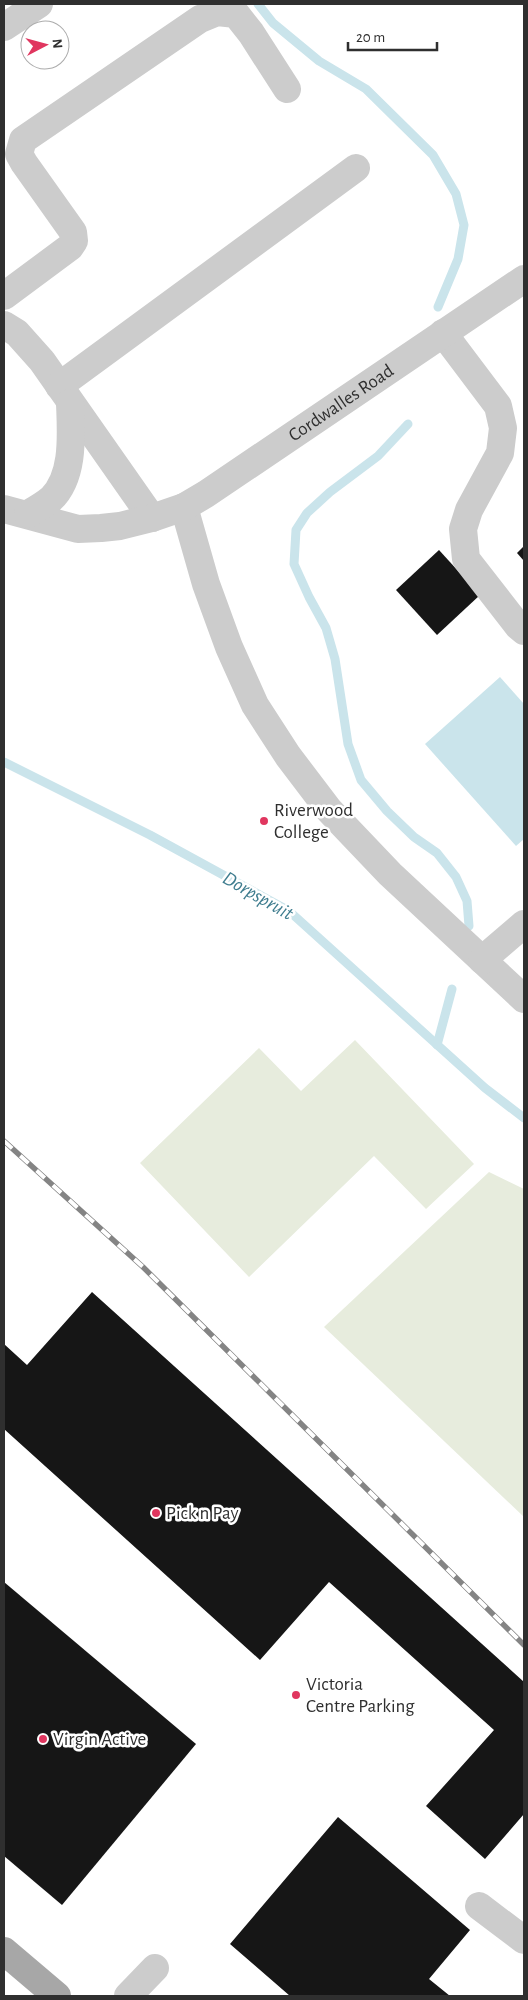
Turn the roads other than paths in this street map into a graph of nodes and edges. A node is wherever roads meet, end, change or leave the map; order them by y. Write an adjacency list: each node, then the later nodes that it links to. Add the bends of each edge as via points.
1 (39, 4): 2 (street)
2 (4, 26)
3 (287, 89): 6 (street, via 236,14 217,12 200,19 23,140 19,154 73,232 74,241)
4 (356, 168): 9 (street)
5 (524, 279): 8 (street, Cordwalles Road)
6 (4, 296)
7 (4, 325): 9 (street, via 17,333 42,361)
8 (443, 333): 10 (street, Cordwalles Road); 13 (street, via 498,406 503,428 500,452 469,510 463,529 466,559)
9 (64, 394): 11 (street, via 71,432 66,470 59,488 50,500); 12 (street)
10 (184, 507): 12 (street, Cordwalles Road); 15 (street, via 206,584 229,647 255,705 288,756 329,810 390,874)
11 (16, 512): 12 (street, Cordwalles Road, via 78,529 120,526)
12 (152, 518)
13 (524, 631)
14 (524, 924): 15 (street)
15 (482, 960): 16 (street)
16 (524, 999)
17 (479, 1906): 18 (street)
18 (524, 1940)
19 (4, 1951): 21 (main road)
20 (155, 1968): 22 (street)
21 (57, 1996)
22 (128, 1996)

